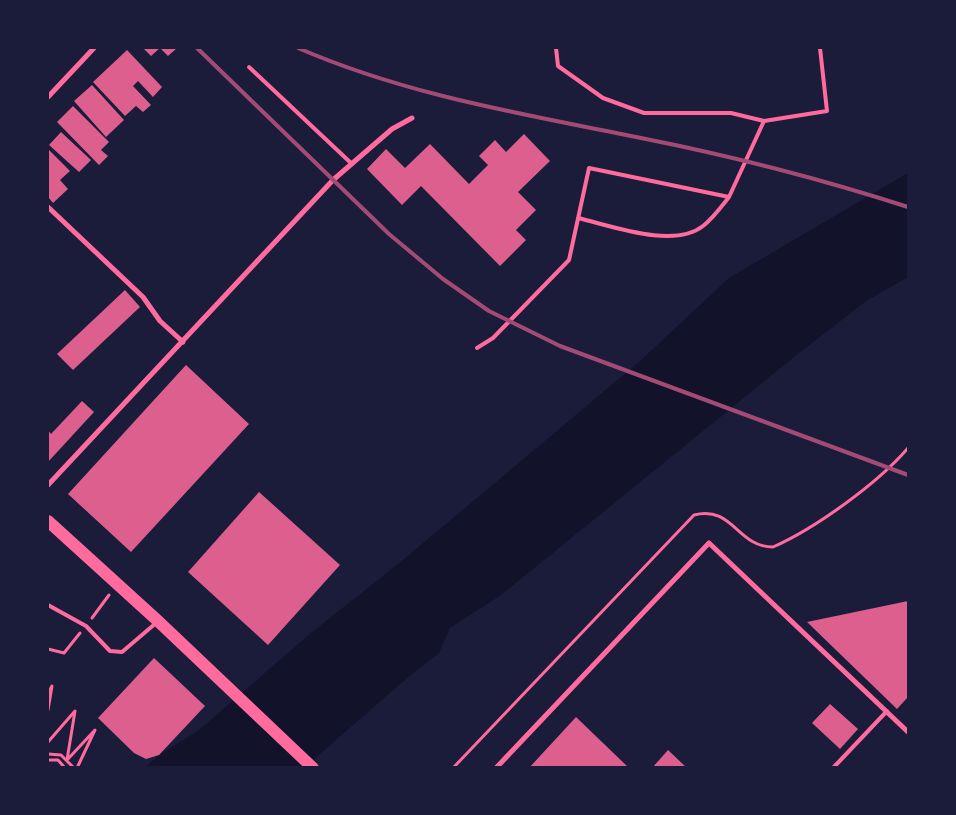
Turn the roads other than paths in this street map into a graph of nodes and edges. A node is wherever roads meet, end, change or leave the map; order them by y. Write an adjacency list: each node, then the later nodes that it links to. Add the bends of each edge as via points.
1 (94, 48): 5 (street)
2 (556, 48): 7 (lane, via 558,66 603,98 644,113 730,113)
3 (820, 48): 7 (lane, via 827,111)
4 (249, 67): 8 (lane)
5 (48, 97)
6 (412, 118): 8 (street, via 392,130)
7 (764, 121): 9 (lane)
8 (352, 164): 12 (street, via 333,180)
9 (728, 197): 11 (lane, via 701,228 681,237 666,238); 11 (lane, via 589,168)
10 (48, 207): 12 (street, via 142,297 160,321)
11 (578, 218): 13 (lane, via 569,260 493,338)
12 (183, 342): 14 (street)
13 (477, 348)
14 (48, 485)
15 (48, 521): 17 (main road)
16 (48, 604): 17 (lane, via 86,626 110,651 122,652)
17 (158, 621): 20 (main road)
18 (887, 712): 19 (street); 21 (street, via 708,543); 22 (lane)
19 (908, 732)
20 (313, 768)
21 (496, 768)
22 (833, 768)

